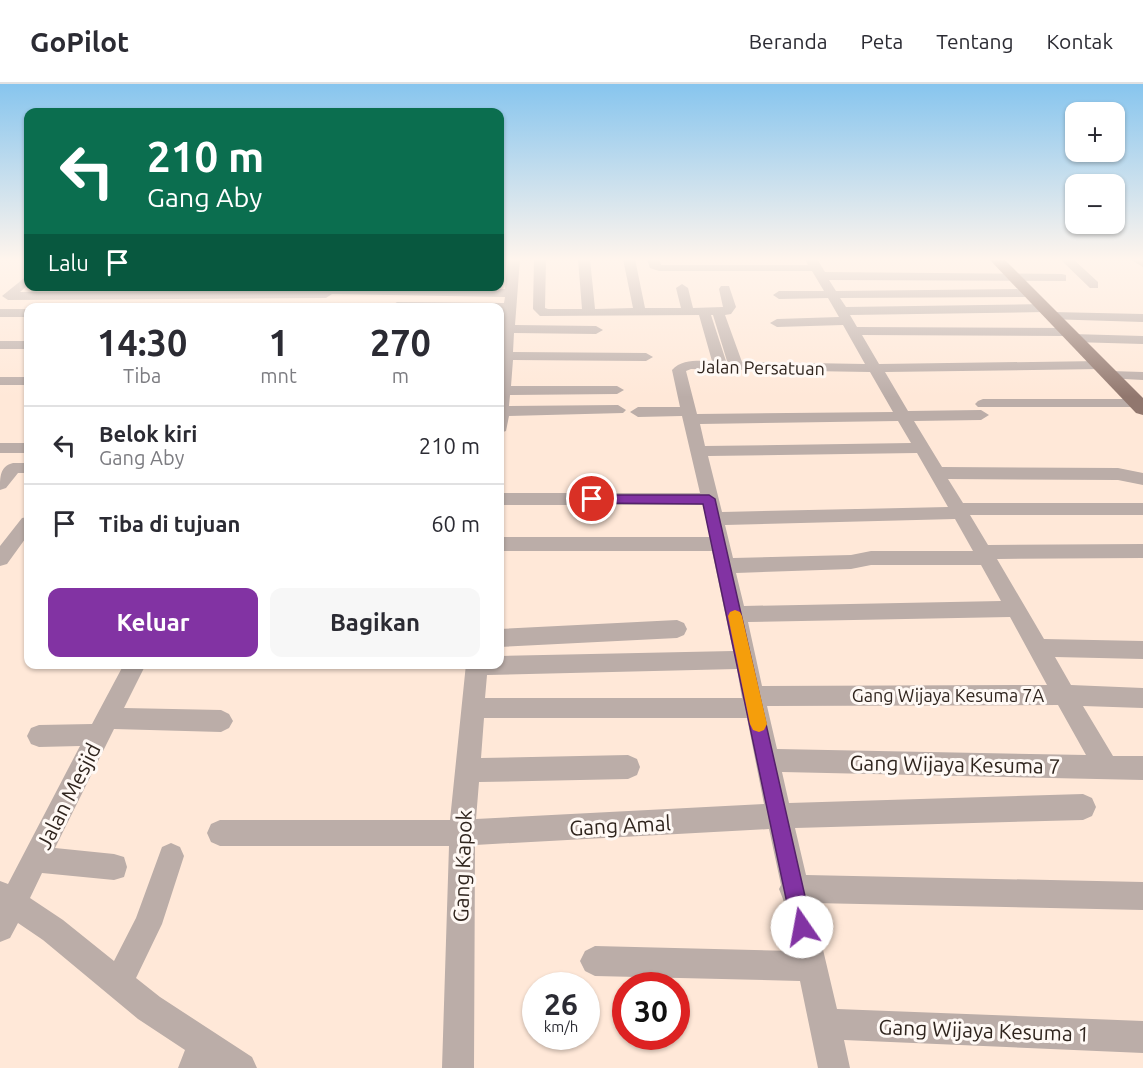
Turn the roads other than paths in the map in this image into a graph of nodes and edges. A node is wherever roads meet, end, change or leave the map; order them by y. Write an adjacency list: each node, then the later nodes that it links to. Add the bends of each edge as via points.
1 (541, 305): 16 (street, via 541,311)
2 (588, 305): 16 (street)
3 (639, 305): 10 (street)
4 (686, 305): 11 (street)
5 (729, 305): 12 (street, via 730,309)
6 (838, 305): 18 (street)
7 (1041, 305): 13 (main road)
8 (504, 307): 9 (street)
9 (510, 307): 20 (street)
10 (640, 312): 11 (street); 16 (street)
11 (688, 312): 12 (street)
12 (711, 312): 22 (street); 23 (street)
13 (1048, 312): 17 (street); 18 (street); 24 (main road)
14 (0, 313): 15 (street)
15 (24, 313)
16 (589, 313)
17 (1143, 318)
18 (848, 321): 19 (street); 24 (street); 33 (street)
19 (777, 322)
20 (507, 329): 21 (street); 28 (street)
21 (596, 330)
22 (711, 337): 23 (street); 32 (street)
23 (726, 337): 32 (street)
24 (1073, 338): 25 (street); 29 (street, via 1126,339); 34 (main road)
25 (920, 344)
26 (0, 345): 27 (street)
27 (24, 345)
28 (504, 345)
29 (1142, 347)
30 (504, 356): 31 (street)
31 (646, 357)
32 (728, 366): 33 (street, Jalan Persatuan); 44 (street, Jalan Persatuan, via 691,365 679,370)
33 (875, 368): 34 (street, Jalan Persatuan); 45 (street)
34 (1105, 370): 40 (main road); 40 (street, Jalan Persatuan)
35 (6, 381): 36 (street); 39 (street)
36 (24, 381)
37 (617, 390): 38 (street)
38 (504, 391)
39 (0, 393)
40 (1139, 398): 45 (street); 46 (street)
41 (618, 410): 42 (street)
42 (504, 411)
43 (638, 412): 44 (street)
44 (690, 415): 45 (street); 50 (street, Jalan Persatuan)
45 (904, 417): 49 (street)
46 (1047, 417)
47 (0, 448): 48 (street)
48 (24, 448)
49 (922, 448): 50 (street); 52 (street)
50 (698, 451): 56 (street, Jalan Persatuan)
51 (21, 468): 54 (street)
52 (937, 473): 53 (street, via 1118,474); 58 (street)
53 (1143, 479)
54 (0, 484)
55 (504, 499): 56 (street)
56 (712, 509): 58 (street); 61 (street, Jalan Persatuan)
57 (1143, 509): 58 (street)
58 (959, 511): 63 (street)
59 (24, 528): 64 (street)
60 (504, 544): 61 (street)
61 (719, 544): 65 (street, Jalan Persatuan)
62 (1143, 551): 63 (street)
63 (985, 555): 65 (street); 66 (street)
64 (0, 559)
65 (724, 566): 67 (street, Jalan Persatuan)
66 (1016, 609): 67 (street); 70 (street)
67 (735, 614): 72 (street, Jalan Persatuan)
68 (677, 629): 69 (street)
69 (504, 638)
70 (1038, 648): 71 (street); 76 (street)
71 (1143, 650)
72 (745, 660): 73 (street); 78 (street, Jalan Persatuan)
73 (504, 664)
74 (132, 669): 81 (street, Jalan Mesjid)
75 (477, 669): 79 (street, Gang Kapok)
76 (1065, 695): 77 (street, Gang Wijaya Kesuma 7A); 78 (street, Gang Wijaya Kesuma 7A); 85 (street)
77 (1143, 698)
78 (754, 702): 79 (street, Gang Wijaya Kesuma 7A); 83 (street, Jalan Persatuan)
79 (473, 708): 87 (street, Gang Kapok)
80 (221, 721): 81 (street)
81 (103, 727): 82 (street); 93 (street, Jalan Mesjid)
82 (39, 736)
83 (766, 760): 85 (street, Gang Wijaya Kesuma 7); 89 (street, Jalan Persatuan)
84 (628, 767): 87 (street)
85 (1106, 767): 86 (street, Gang Wijaya Kesuma 7)
86 (1143, 768)
87 (467, 770): 91 (street, Gang Kapok)
88 (1083, 807): 89 (street, Gang Amal)
89 (778, 816): 91 (street, Gang Amal); 95 (street, Jalan Persatuan)
90 (220, 833): 91 (street, Gang Amal)
91 (462, 833): 105 (street, Gang Kapok)
92 (171, 856): 100 (street, via 148,924)
93 (35, 859): 94 (street); 97 (street, Jalan Mesjid)
94 (114, 867)
95 (793, 889): 96 (street); 99 (street, Jalan Persatuan)
96 (1143, 896)
97 (4, 909): 100 (street, via 53,930)
98 (595, 961): 99 (street)
99 (810, 966): 101 (street, Jalan Persatuan)
100 (119, 982): 103 (street)
101 (824, 1024): 102 (street, Gang Wijaya Kesuma 1); 106 (street, Jalan Persatuan)
102 (1143, 1037)
103 (198, 1055): 104 (street)
104 (242, 1068)
105 (458, 1068)
106 (834, 1068)

